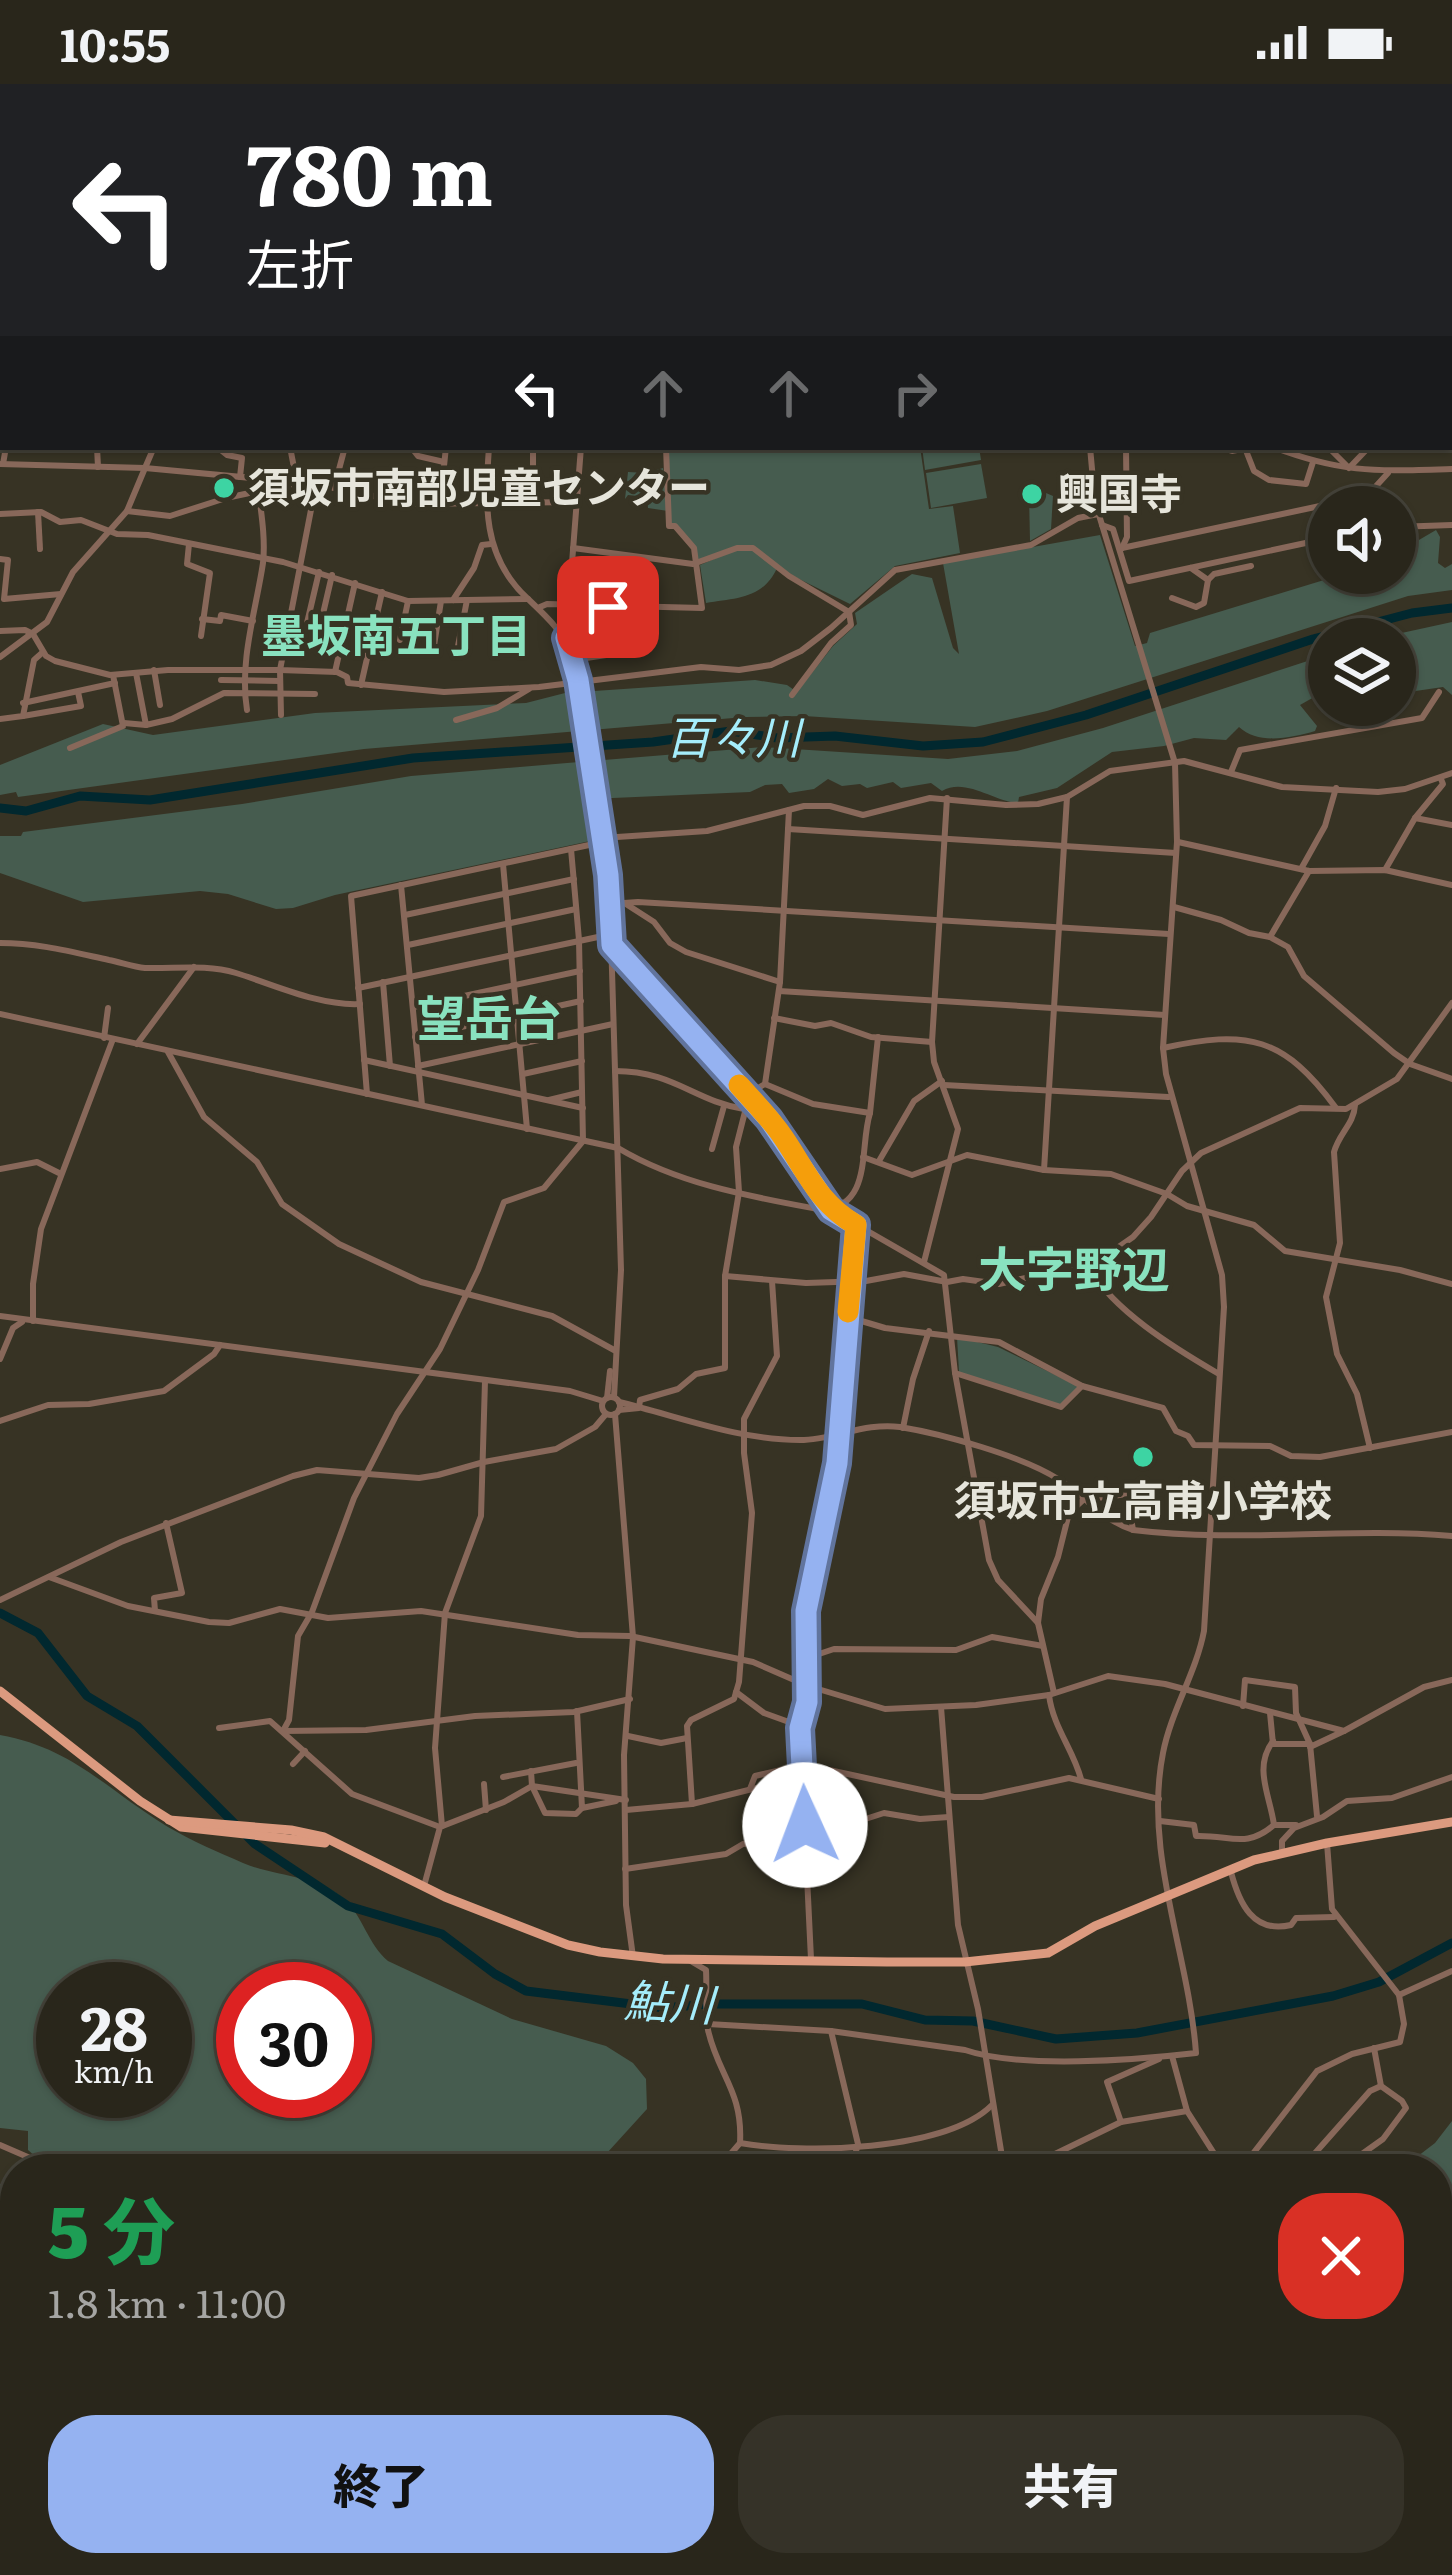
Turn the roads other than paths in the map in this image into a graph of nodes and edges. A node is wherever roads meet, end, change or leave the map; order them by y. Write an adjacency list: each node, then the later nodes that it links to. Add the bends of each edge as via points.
1 (97, 450): 21 (street)
2 (153, 450): 22 (street)
3 (220, 450): 26 (street, via 242,458)
4 (291, 450): 28 (street)
5 (345, 450): 30 (street)
6 (413, 450): 19 (street)
7 (446, 450): 19 (street)
8 (489, 450): 32 (street)
9 (533, 450): 34 (street)
10 (581, 450): 33 (street)
11 (666, 450): 52 (street, via 669,526 694,548)
12 (1090, 450): 39 (street)
13 (1126, 450): 48 (street)
14 (1248, 450): 18 (street, via 1254,472 1269,480 1306,484)
15 (1281, 450): 18 (street)
16 (1331, 450): 23 (street)
17 (1366, 450): 23 (street)
18 (1313, 462): 23 (street)
19 (445, 463): 35 (street)
20 (2, 464): 21 (street)
21 (98, 466): 22 (street)
22 (145, 468): 26 (street); 36 (street)
23 (1349, 468): 25 (street)
24 (1452, 469): 25 (street)
25 (1388, 473): 48 (street, via 1367,496)
26 (240, 477): 27 (street)
27 (257, 479): 28 (street); 31 (street)
28 (297, 483): 29 (street); 31 (street)
29 (316, 484): 30 (street); 53 (street)
30 (334, 488): 35 (street)
31 (259, 492): 36 (street, via 170,516); 50 (street)
32 (486, 502): 34 (street); 35 (street); 46 (street)
33 (579, 502): 34 (street); 47 (street)
34 (533, 503)
35 (440, 504)
36 (127, 511): 43 (street)
37 (38, 512): 38 (street); 43 (street); 49 (street)
38 (0, 514)
39 (1099, 514): 40 (street); 72 (street, via 1031,545 895,570)
40 (1102, 525): 48 (street); 120 (street)
41 (1452, 525): 42 (street)
42 (1416, 526)
43 (110, 532): 45 (street); 62 (street)
44 (1308, 543): 55 (street)
45 (189, 544): 50 (street); 74 (street, via 187,564 210,572)
46 (491, 544): 65 (street); 66 (street, via 482,545)
47 (573, 548): 52 (street); 70 (street)
48 (1122, 548): 55 (street, via 1129,580)
49 (40, 549)
50 (263, 558): 53 (street); 75 (street)
51 (0, 559): 62 (street, via 8,560 4,598)
52 (697, 563): 70 (street, via 702,608); 72 (street, via 753,548)
53 (299, 566): 56 (street); 93 (street)
54 (1251, 566): 58 (street)
55 (1191, 568): 58 (street)
56 (319, 572): 57 (street); 76 (street)
57 (332, 575): 59 (street); 73 (street)
58 (1208, 580): 63 (street)
59 (355, 583): 60 (street); 94 (street)
60 (382, 592): 67 (street); 101 (street)
61 (1220, 592): 63 (street)
62 (62, 594): 78 (street)
63 (1208, 594): 64 (street, via 1199,607)
64 (1172, 598)
65 (528, 599): 69 (street); 71 (street)
66 (453, 600): 68 (street); 69 (street)
67 (408, 601): 68 (street); 81 (street)
68 (441, 601): 84 (street)
69 (467, 601): 82 (street)
70 (574, 606): 71 (street); 80 (street, via 576,631)
71 (539, 608): 80 (street)
72 (849, 612): 98 (street, via 771,665); 109 (street, via 851,625)
73 (322, 618)
74 (202, 619): 75 (street); 79 (street)
75 (254, 621): 89 (street)
76 (307, 623)
77 (0, 631): 78 (street)
78 (33, 634): 83 (street); 87 (street)
79 (200, 636)
80 (566, 638): 88 (street)
81 (400, 640)
82 (457, 651)
83 (43, 652): 96 (street); 110 (street)
84 (433, 652)
85 (626, 652): 88 (street)
86 (200, 655): 92 (street)
87 (0, 657)
88 (573, 660): 98 (street)
89 (244, 668): 90 (street); 93 (street); 99 (street)
90 (221, 669): 92 (street); 97 (street)
91 (154, 670): 92 (street); 95 (street); 111 (street)
92 (199, 670)
93 (280, 670): 94 (street); 100 (street)
94 (334, 671): 101 (street)
95 (136, 673): 96 (street); 118 (street)
96 (114, 679): 103 (street); 117 (street)
97 (220, 680): 99 (street); 107 (street)
98 (578, 680): 102 (street); 132 (street)
99 (244, 681): 100 (street); 105 (street)
100 (280, 681): 106 (street)
101 (362, 685): 102 (street, via 444,692)
102 (532, 687): 116 (street)
103 (78, 691): 110 (street); 114 (street, via 81,706)
104 (1439, 692): 121 (street, via 1422,718 1240,749)
105 (244, 693): 106 (street); 107 (street); 112 (street)
106 (280, 693): 108 (street); 113 (street)
107 (220, 694): 118 (street)
108 (314, 694)
109 (792, 695)
110 (23, 703): 114 (street)
111 (160, 705)
112 (247, 710)
113 (281, 715)
114 (23, 716): 115 (street)
115 (0, 718)
116 (455, 720)
117 (124, 723): 118 (street); 119 (street)
118 (146, 724)
119 (70, 748)
120 (1175, 763): 121 (street); 125 (street, via 1110,771); 133 (street)
121 (1231, 772): 124 (street, via 1282,787)
122 (1452, 772): 123 (street)
123 (1441, 779): 124 (street, via 1378,792); 128 (street)
124 (1336, 788): 138 (street)
125 (1066, 797): 126 (street, via 1006,805); 134 (street)
126 (946, 798): 127 (street, via 863,815 830,806); 131 (street)
127 (789, 810): 130 (street); 132 (street, via 707,831)
128 (1414, 818): 129 (street); 139 (street)
129 (1452, 826)
130 (788, 829): 131 (street); 148 (street)
131 (944, 839): 134 (street); 150 (street)
132 (603, 840): 135 (street); 145 (street)
133 (1177, 842): 136 (street); 138 (street)
134 (1064, 846): 136 (street); 152 (street)
135 (571, 849): 137 (street); 140 (street)
136 (1176, 853): 146 (street)
137 (503, 864): 141 (street); 143 (street)
138 (1305, 870): 139 (street); 155 (street)
139 (1385, 870): 142 (street)
140 (574, 879): 143 (street); 147 (street)
141 (401, 885): 149 (street); 167 (street, via 351,896)
142 (1452, 885)
143 (506, 895): 149 (street); 151 (street)
144 (624, 903): 145 (street); 148 (street); 166 (street, via 686,952)
145 (610, 904): 153 (street)
146 (1172, 906): 154 (street); 155 (street)
147 (576, 910): 151 (street); 156 (street)
148 (784, 910): 150 (street); 166 (street)
149 (405, 915): 159 (street)
150 (940, 920): 152 (street); 169 (street)
151 (509, 925): 159 (street); 160 (street)
152 (1058, 927): 154 (street); 174 (street)
153 (612, 934): 156 (street); 158 (street)
154 (1169, 934): 177 (street)
155 (1270, 937): 191 (street, via 1288,947 1304,976)
156 (579, 940): 160 (street); 162 (street)
157 (0, 943): 161 (street, via 143,968)
158 (612, 945): 179 (street); 202 (street)
159 (407, 946): 163 (street)
160 (512, 955): 163 (street); 165 (street)
161 (194, 967): 171 (street, via 336,1006); 185 (street)
162 (580, 971): 165 (street); 168 (street)
163 (410, 976): 164 (street); 172 (street)
164 (383, 982): 167 (street); 192 (street)
165 (514, 986): 172 (street); 176 (street)
166 (779, 987): 169 (street); 178 (street)
167 (358, 988): 171 (street)
168 (581, 1001): 176 (street); 180 (street)
169 (934, 1002): 174 (street); 184 (street)
170 (1452, 1003): 191 (street)
171 (360, 1004): 189 (street)
172 (413, 1007): 181 (street)
173 (108, 1008): 183 (street)
174 (1055, 1009): 177 (street); 199 (street)
175 (0, 1014): 183 (street)
176 (516, 1015): 181 (street); 186 (street)
177 (1165, 1015): 187 (street)
178 (775, 1018): 182 (street); 198 (street)
179 (614, 1024): 180 (street); 194 (street)
180 (582, 1031): 186 (street); 190 (street)
181 (416, 1036): 193 (street)
182 (878, 1037): 184 (street); 212 (street)
183 (109, 1038): 185 (street); 223 (street)
184 (932, 1042): 197 (street)
185 (137, 1043): 188 (street)
186 (520, 1045): 193 (street); 195 (street)
187 (1163, 1048): 204 (street); 211 (street, via 1207,1038 1272,1046 1300,1064)
188 (168, 1051): 201 (street); 237 (street, via 204,1117 256,1162 282,1204 338,1244)
189 (364, 1060): 192 (street); 201 (street)
190 (582, 1061): 195 (street); 200 (street)
191 (1410, 1064): 196 (street); 207 (street)
192 (390, 1066): 193 (street)
193 (418, 1069): 203 (street); 206 (street)
194 (615, 1071): 208 (street, via 647,1071); 215 (street)
195 (523, 1074): 203 (street)
196 (1452, 1078)
197 (943, 1083): 199 (street); 218 (street, via 914,1101); 219 (street, via 958,1129)
198 (765, 1084): 202 (street); 212 (street, via 813,1104)
199 (1049, 1090): 204 (street); 222 (street)
200 (582, 1092): 205 (street); 209 (street)
201 (368, 1094): 206 (street)
202 (748, 1095): 210 (street); 226 (street)
203 (524, 1096): 205 (street); 213 (street)
204 (1170, 1097): 220 (street)
205 (545, 1100): 209 (street)
206 (422, 1105): 213 (street)
207 (1355, 1105): 211 (street); 229 (street, via 1334,1151)
208 (724, 1106): 210 (street); 216 (street)
209 (583, 1108): 214 (street)
210 (744, 1109): 224 (street)
211 (1336, 1109): 220 (street, via 1300,1108)
212 (869, 1113): 217 (street)
213 (527, 1129): 214 (street)
214 (583, 1141): 215 (street); 237 (street, via 544,1188 504,1202)
215 (618, 1148): 224 (street, via 674,1176); 244 (street)
216 (712, 1149)
217 (863, 1157): 218 (street); 226 (street, via 853,1194)
218 (879, 1161): 219 (street, via 911,1175)
219 (949, 1161): 222 (street, via 967,1155); 230 (street)
220 (1190, 1163): 225 (street); 227 (street)
221 (0, 1169): 223 (street, via 37,1162)
222 (1044, 1170): 225 (street, via 1111,1174)
223 (61, 1174): 240 (street, via 38,1248)
224 (739, 1192): 226 (street); 232 (street)
225 (1167, 1194): 227 (street); 231 (street, via 1116,1252)
226 (831, 1210): 228 (street)
227 (1205, 1210): 229 (street, via 1254,1225 1286,1251); 248 (street, via 1222,1275)
228 (856, 1225): 230 (street); 234 (street)
229 (1337, 1258): 236 (street); 260 (street, via 1326,1298 1330,1326)
230 (924, 1262): 235 (street)
231 (1088, 1265): 235 (street, via 999,1284); 248 (street, via 1117,1304)
232 (725, 1276): 233 (street); 252 (street, via 725,1368 648,1396)
233 (772, 1281): 234 (street); 257 (street, via 777,1356 746,1410)
234 (850, 1281): 235 (street, via 904,1274); 239 (street)
235 (947, 1282): 242 (street)
236 (1452, 1284)
237 (466, 1295): 244 (street, via 552,1316); 246 (street)
238 (0, 1316): 240 (street)
239 (848, 1317): 241 (street); 255 (street)
240 (30, 1321): 243 (street); 245 (street, via 13,1328)
241 (929, 1331): 242 (street); 254 (street)
242 (952, 1335): 247 (street); 250 (street, via 999,1342)
243 (220, 1345): 246 (street); 253 (street, via 164,1391 48,1405)
244 (614, 1350): 251 (street)
245 (0, 1359)
246 (428, 1372): 249 (street); 262 (street)
247 (955, 1372): 250 (street, via 1060,1407); 259 (street)
248 (1219, 1374): 258 (street)
249 (485, 1380): 251 (street, via 570,1391); 261 (street)
250 (1082, 1386): 258 (street, via 1163,1408 1193,1445)
251 (610, 1407): 252 (street); 261 (street, via 556,1449); 274 (street)
252 (638, 1408): 257 (street)
253 (0, 1421)
254 (903, 1428): 255 (street); 259 (street)
255 (840, 1432): 257 (street, via 800,1440); 276 (street, via 806,1611)
256 (1452, 1432): 260 (street)
257 (744, 1433): 277 (street, via 752,1514)
258 (1215, 1445): 260 (street, via 1320,1457); 266 (street)
259 (969, 1446): 263 (street, via 1037,1467); 273 (street, via 989,1560)
260 (1370, 1448)
261 (484, 1462): 262 (street, via 418,1478); 271 (street, via 482,1516)
262 (367, 1473): 264 (street, via 292,1476); 272 (street)
263 (1086, 1501): 265 (street); 265 (street, via 1127,1494); 273 (street, via 1069,1514)
264 (166, 1523): 268 (street); 270 (street, via 182,1594 154,1598)
265 (1133, 1530): 266 (street)
266 (1209, 1535): 267 (street); 280 (street, via 1204,1631)
267 (1452, 1536)
268 (49, 1577): 269 (street); 270 (street)
269 (0, 1600)
270 (155, 1611): 272 (street, via 229,1623 280,1609)
271 (446, 1613): 272 (street); 274 (street); 290 (street)
272 (310, 1615): 293 (street, via 298,1636)
273 (1038, 1623): 275 (street)
274 (633, 1637): 277 (street); 284 (street)
275 (1043, 1646): 276 (street, via 992,1636 956,1649 834,1648); 283 (street)
276 (807, 1658): 279 (street)
277 (742, 1660): 279 (street); 282 (street)
278 (1452, 1680): 294 (street)
279 (808, 1686): 286 (street, via 885,1708); 291 (street)
280 (1186, 1690): 283 (street, via 1108,1676); 285 (street); 315 (street, via 1163,1751)
281 (0, 1691): 323 (main road)
282 (736, 1692): 291 (street); 296 (street, via 691,1720)
283 (1051, 1694): 286 (street); 308 (street, via 1053,1720)
284 (630, 1699): 287 (street); 295 (street)
285 (1243, 1706): 288 (street); 289 (street, via 1245,1680 1295,1687)
286 (941, 1708): 314 (street)
287 (578, 1711): 290 (street); 300 (street)
288 (1270, 1713): 289 (street); 297 (street)
289 (1299, 1720): 294 (street); 298 (street)
290 (436, 1723): 293 (street); 329 (street)
291 (800, 1726): 302 (street)
292 (219, 1728): 293 (street, via 266,1720)
293 (283, 1731): 299 (street)
294 (1343, 1731): 298 (street)
295 (628, 1736): 296 (street); 316 (street)
296 (687, 1738): 317 (street)
297 (1273, 1741): 298 (street); 327 (street, via 1262,1778)
298 (1310, 1745): 321 (street)
299 (305, 1751): 301 (street); 329 (street, via 364,1802)
300 (577, 1762): 304 (street); 313 (street)
301 (293, 1764)
302 (802, 1765): 303 (street); 306 (street)
303 (780, 1768): 309 (street); 312 (street, via 755,1776)
304 (531, 1772): 305 (street); 311 (street)
305 (503, 1777)
306 (803, 1777): 309 (street); 314 (street, via 842,1771); 326 (street)
307 (1452, 1777): 321 (street, via 1392,1798 1347,1801)
308 (1081, 1779): 314 (street, via 982,1797); 315 (street)
309 (781, 1782): 312 (street)
310 (484, 1784): 319 (street)
311 (532, 1786): 313 (street); 318 (street, via 545,1814); 319 (street)
312 (749, 1791): 317 (street)
313 (579, 1792): 316 (street); 318 (street)
314 (947, 1794): 322 (street)
315 (1159, 1798): 324 (street)
316 (626, 1800): 318 (street); 320 (street)
317 (692, 1804): 320 (street)
318 (582, 1808)
319 (486, 1810): 329 (street)
320 (626, 1810): 333 (street)
321 (1317, 1816): 328 (street)
322 (949, 1817): 326 (street, via 884,1813 853,1823 816,1817); 342 (street)
323 (169, 1820): 330 (main road); 330 (main road, via 194,1831)
324 (1160, 1821): 327 (street, via 1194,1825 1196,1836 1242,1841); 336 (street)
325 (1452, 1822): 331 (main road)
326 (805, 1825): 333 (street, via 726,1854); 341 (street)
327 (1274, 1825): 328 (street)
328 (1299, 1825): 332 (street)
329 (441, 1827): 335 (street)
330 (269, 1833): 335 (main road, via 348,1847)
331 (1327, 1843): 332 (main road); 337 (street)
332 (1282, 1852): 334 (main road)
333 (624, 1869): 338 (street)
334 (1231, 1871): 336 (main road); 337 (street, via 1239,1901 1263,1924)
335 (424, 1886): 338 (main road, via 568,1945)
336 (1168, 1898): 342 (main road, via 1064,1948); 350 (street, via 1196,2047)
337 (1335, 1917): 345 (street)
338 (633, 1957): 339 (main road)
339 (687, 1959): 340 (main road); 343 (street)
340 (725, 1960): 341 (main road); 343 (street)
341 (811, 1960): 342 (main road)
342 (965, 1962): 349 (street)
343 (706, 1971): 346 (street)
344 (1452, 1971): 345 (street)
345 (1397, 1993): 348 (street, via 1404,2034)
346 (708, 2024): 347 (street); 355 (street, via 740,2106)
347 (831, 2031): 349 (street); 356 (street)
348 (1374, 2048): 351 (street); 362 (street, via 1317,2071)
349 (985, 2055): 350 (street); 352 (street)
350 (1170, 2056): 353 (street); 354 (street, via 1107,2082)
351 (1381, 2086): 363 (street); 364 (street, via 1406,2108)
352 (992, 2105): 356 (street, via 943,2131); 359 (street)
353 (1186, 2111): 354 (street); 361 (street)
354 (1121, 2122): 360 (street)
355 (740, 2144): 356 (street); 357 (street)
356 (858, 2144): 358 (street)
357 (731, 2154)
358 (855, 2154)
359 (1001, 2154)
360 (1055, 2154)
361 (1214, 2154)
362 (1253, 2154)
363 (1314, 2154)
364 (1362, 2154)

